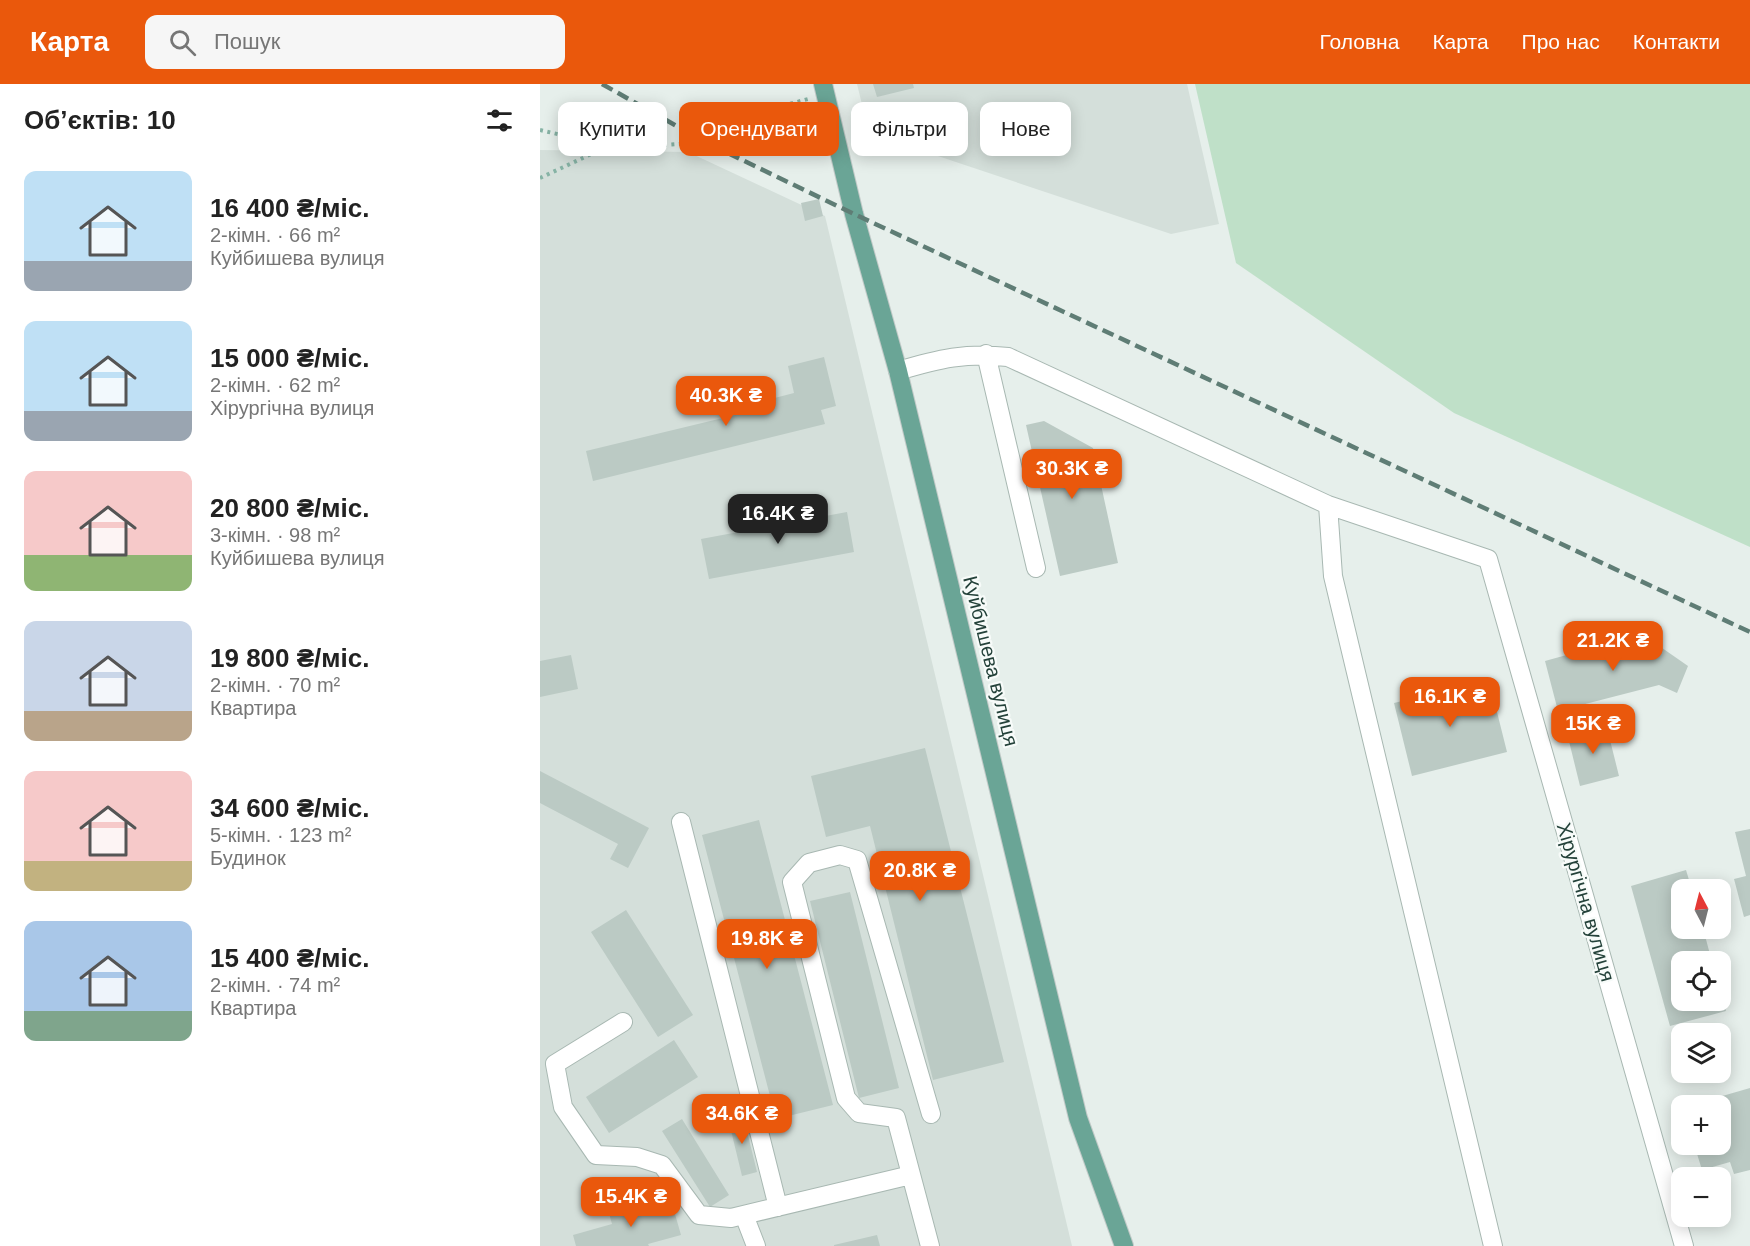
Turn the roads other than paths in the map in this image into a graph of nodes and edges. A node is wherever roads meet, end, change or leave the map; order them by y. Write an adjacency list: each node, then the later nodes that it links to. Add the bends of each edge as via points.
1 (824, 89): 3 (main road, Куйбишева вулиця)
2 (986, 354): 3 (street, via 935,360); 4 (street, via 1008,357); 5 (street)
3 (898, 371): 14 (main road, Куйбишева вулиця, via 1078,1118)
4 (1328, 505): 15 (street, via 1333,576); 16 (street, Хірургічна вулиця, via 1488,559)
5 (1036, 568)
6 (681, 822): 10 (street)
7 (623, 1022): 11 (street, via 555,1064 563,1107 596,1155 637,1157 663,1165 699,1215)
8 (931, 1114): 9 (street, via 857,860 840,855 809,863 792,882 846,1098 859,1113 896,1118)
9 (911, 1175): 10 (street); 13 (street)
10 (778, 1207): 11 (street)
11 (744, 1215): 12 (street)
12 (756, 1246)
13 (930, 1246)
14 (1124, 1246)
15 (1493, 1246)
16 (1684, 1246)

